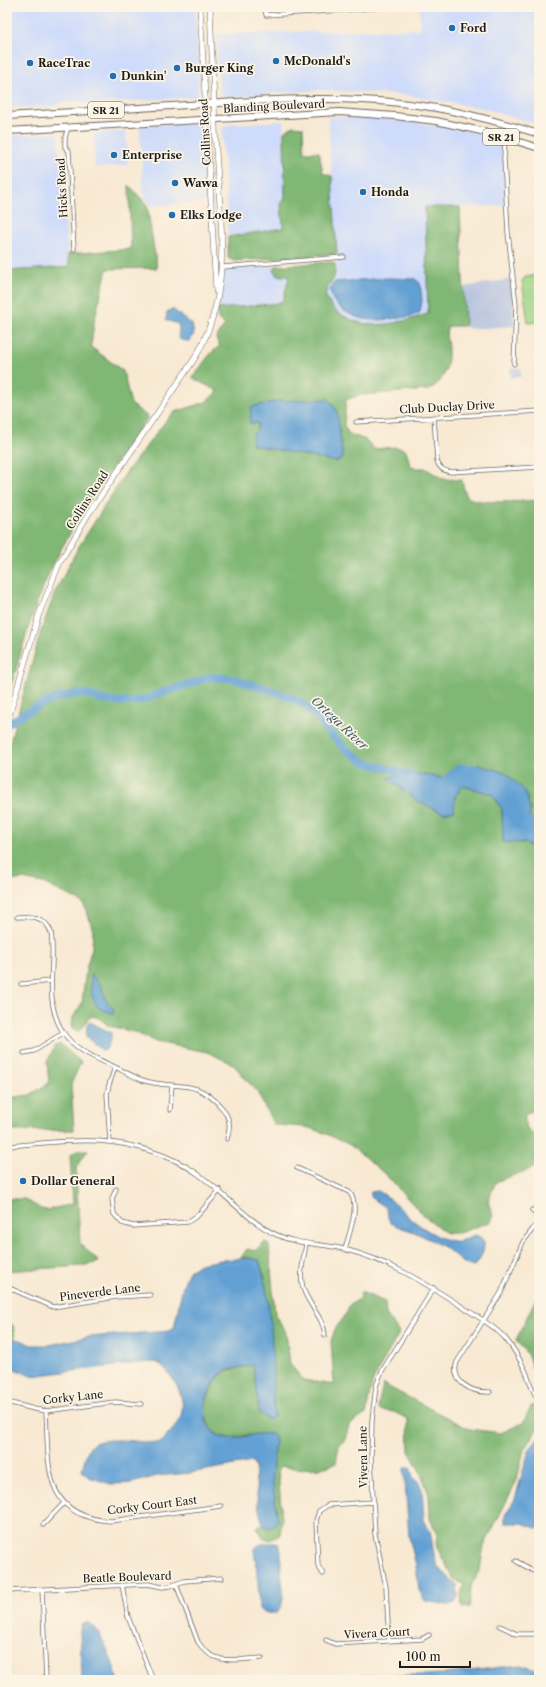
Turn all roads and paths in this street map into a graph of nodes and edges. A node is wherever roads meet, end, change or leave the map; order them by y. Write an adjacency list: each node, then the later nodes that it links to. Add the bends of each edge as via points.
1 (200, 7): 7 (street, Collins Road)
2 (210, 7): 6 (street, Collins Road)
3 (264, 7): 4 (street, via 266,15)
4 (390, 7)
5 (338, 99): 6 (main road, Blanding Boulevard / SR 21); 8 (main road); 9 (main road, Blanding Boulevard / SR 21, via 406,103)
6 (214, 103): 7 (main road, Blanding Boulevard / SR 21); 11 (street, Collins Road)
7 (205, 104): 10 (main road, Blanding Boulevard / SR 21); 12 (street, Collins Road)
8 (339, 112): 11 (main road, Blanding Boulevard / SR 21); 14 (main road, Blanding Boulevard / SR 21, via 413,118)
9 (466, 114): 14 (main road); 16 (main road, Blanding Boulevard / SR 21)
10 (8, 116)
11 (214, 119): 12 (main road, Blanding Boulevard / SR 21); 21 (street, Collins Road)
12 (206, 120): 13 (main road, Blanding Boulevard / SR 21); 22 (street, Collins Road)
13 (68, 127): 15 (main road, Blanding Boulevard / SR 21); 19 (street, Hicks Road, via 65,147 69,151)
14 (463, 127): 17 (main road, Blanding Boulevard / SR 21)
15 (7, 131)
16 (539, 134)
17 (505, 138): 18 (main road, Blanding Boulevard / SR 21); 23 (street, via 508,232 516,305)
18 (539, 148)
19 (74, 249)
20 (344, 257): 21 (street)
21 (223, 267): 22 (street, Collins Road)
22 (216, 304): 28 (street, Collins Road, via 210,327 195,358 89,513 60,562 39,614)
23 (514, 364)
24 (539, 411): 25 (street, Club Duclay Drive)
25 (434, 417): 26 (street, Club Duclay Drive); 27 (street, via 437,461 440,468 451,472)
26 (356, 422)
27 (539, 467)
28 (7, 723)
29 (17, 917): 30 (street, via 33,916 40,918 49,926 52,938)
30 (51, 981): 31 (street); 32 (street, via 52,1004)
31 (21, 984)
32 (63, 1033): 33 (street, via 34,1051); 34 (street, via 86,1054)
33 (24, 1053)
34 (115, 1067): 35 (street, via 142,1080); 38 (street, via 107,1094)
35 (172, 1085): 36 (street); 37 (street, via 199,1089 214,1099 230,1122)
36 (170, 1110)
37 (227, 1139)
38 (110, 1142): 39 (street, via 81,1141); 42 (street, via 171,1159 196,1172)
39 (7, 1146)
40 (297, 1168): 46 (street, via 353,1196 355,1207)
41 (116, 1189): 42 (street, via 112,1198 114,1214 122,1223 133,1226 188,1222 198,1215)
42 (220, 1190): 45 (street, via 268,1231 288,1240)
43 (532, 1210): 44 (street)
44 (539, 1220): 50 (street, via 523,1242 502,1293)
45 (306, 1244): 46 (street); 51 (street, via 302,1272 303,1288 325,1327)
46 (345, 1249): 48 (street, via 403,1270)
47 (7, 1287): 49 (street, Pineverde Lane, via 53,1307 116,1297)
48 (434, 1288): 50 (street); 57 (street, Vivera Lane, via 386,1362 378,1379 371,1440)
49 (150, 1295)
50 (484, 1321): 52 (street, via 455,1368 462,1384 481,1392); 53 (street, via 513,1348)
51 (325, 1335)
52 (490, 1392)
53 (539, 1400)
54 (7, 1402): 56 (street, Corky Lane)
55 (141, 1404): 56 (street, Corky Lane, via 115,1402)
56 (46, 1410): 59 (street, via 49,1469 54,1489)
57 (374, 1502): 61 (street); 75 (street, Vivera Lane, via 377,1547 386,1587)
58 (319, 1503): 61 (street)
59 (64, 1504): 60 (street, Corky Court East, via 87,1517 111,1521); 62 (street)
60 (221, 1506)
61 (323, 1507): 64 (street, via 318,1511 316,1521 318,1566)
62 (43, 1525)
63 (516, 1562): 65 (street)
64 (323, 1574)
65 (539, 1574)
66 (222, 1578): 67 (street, Beatle Boulevard)
67 (176, 1584): 68 (street, Beatle Boulevard, via 162,1587 148,1584); 76 (street, via 203,1650 220,1659)
68 (122, 1585): 69 (street, Beatle Boulevard); 78 (street, via 128,1617)
69 (42, 1589): 70 (street, Beatle Boulevard); 77 (street)
70 (7, 1591)
71 (500, 1626): 72 (street, via 517,1634)
72 (539, 1634)
73 (429, 1635): 75 (street, Vivera Court, via 422,1639)
74 (326, 1640): 75 (street, Vivera Court, via 335,1644)
75 (390, 1641)
76 (262, 1658)
77 (46, 1680)
78 (153, 1680)

